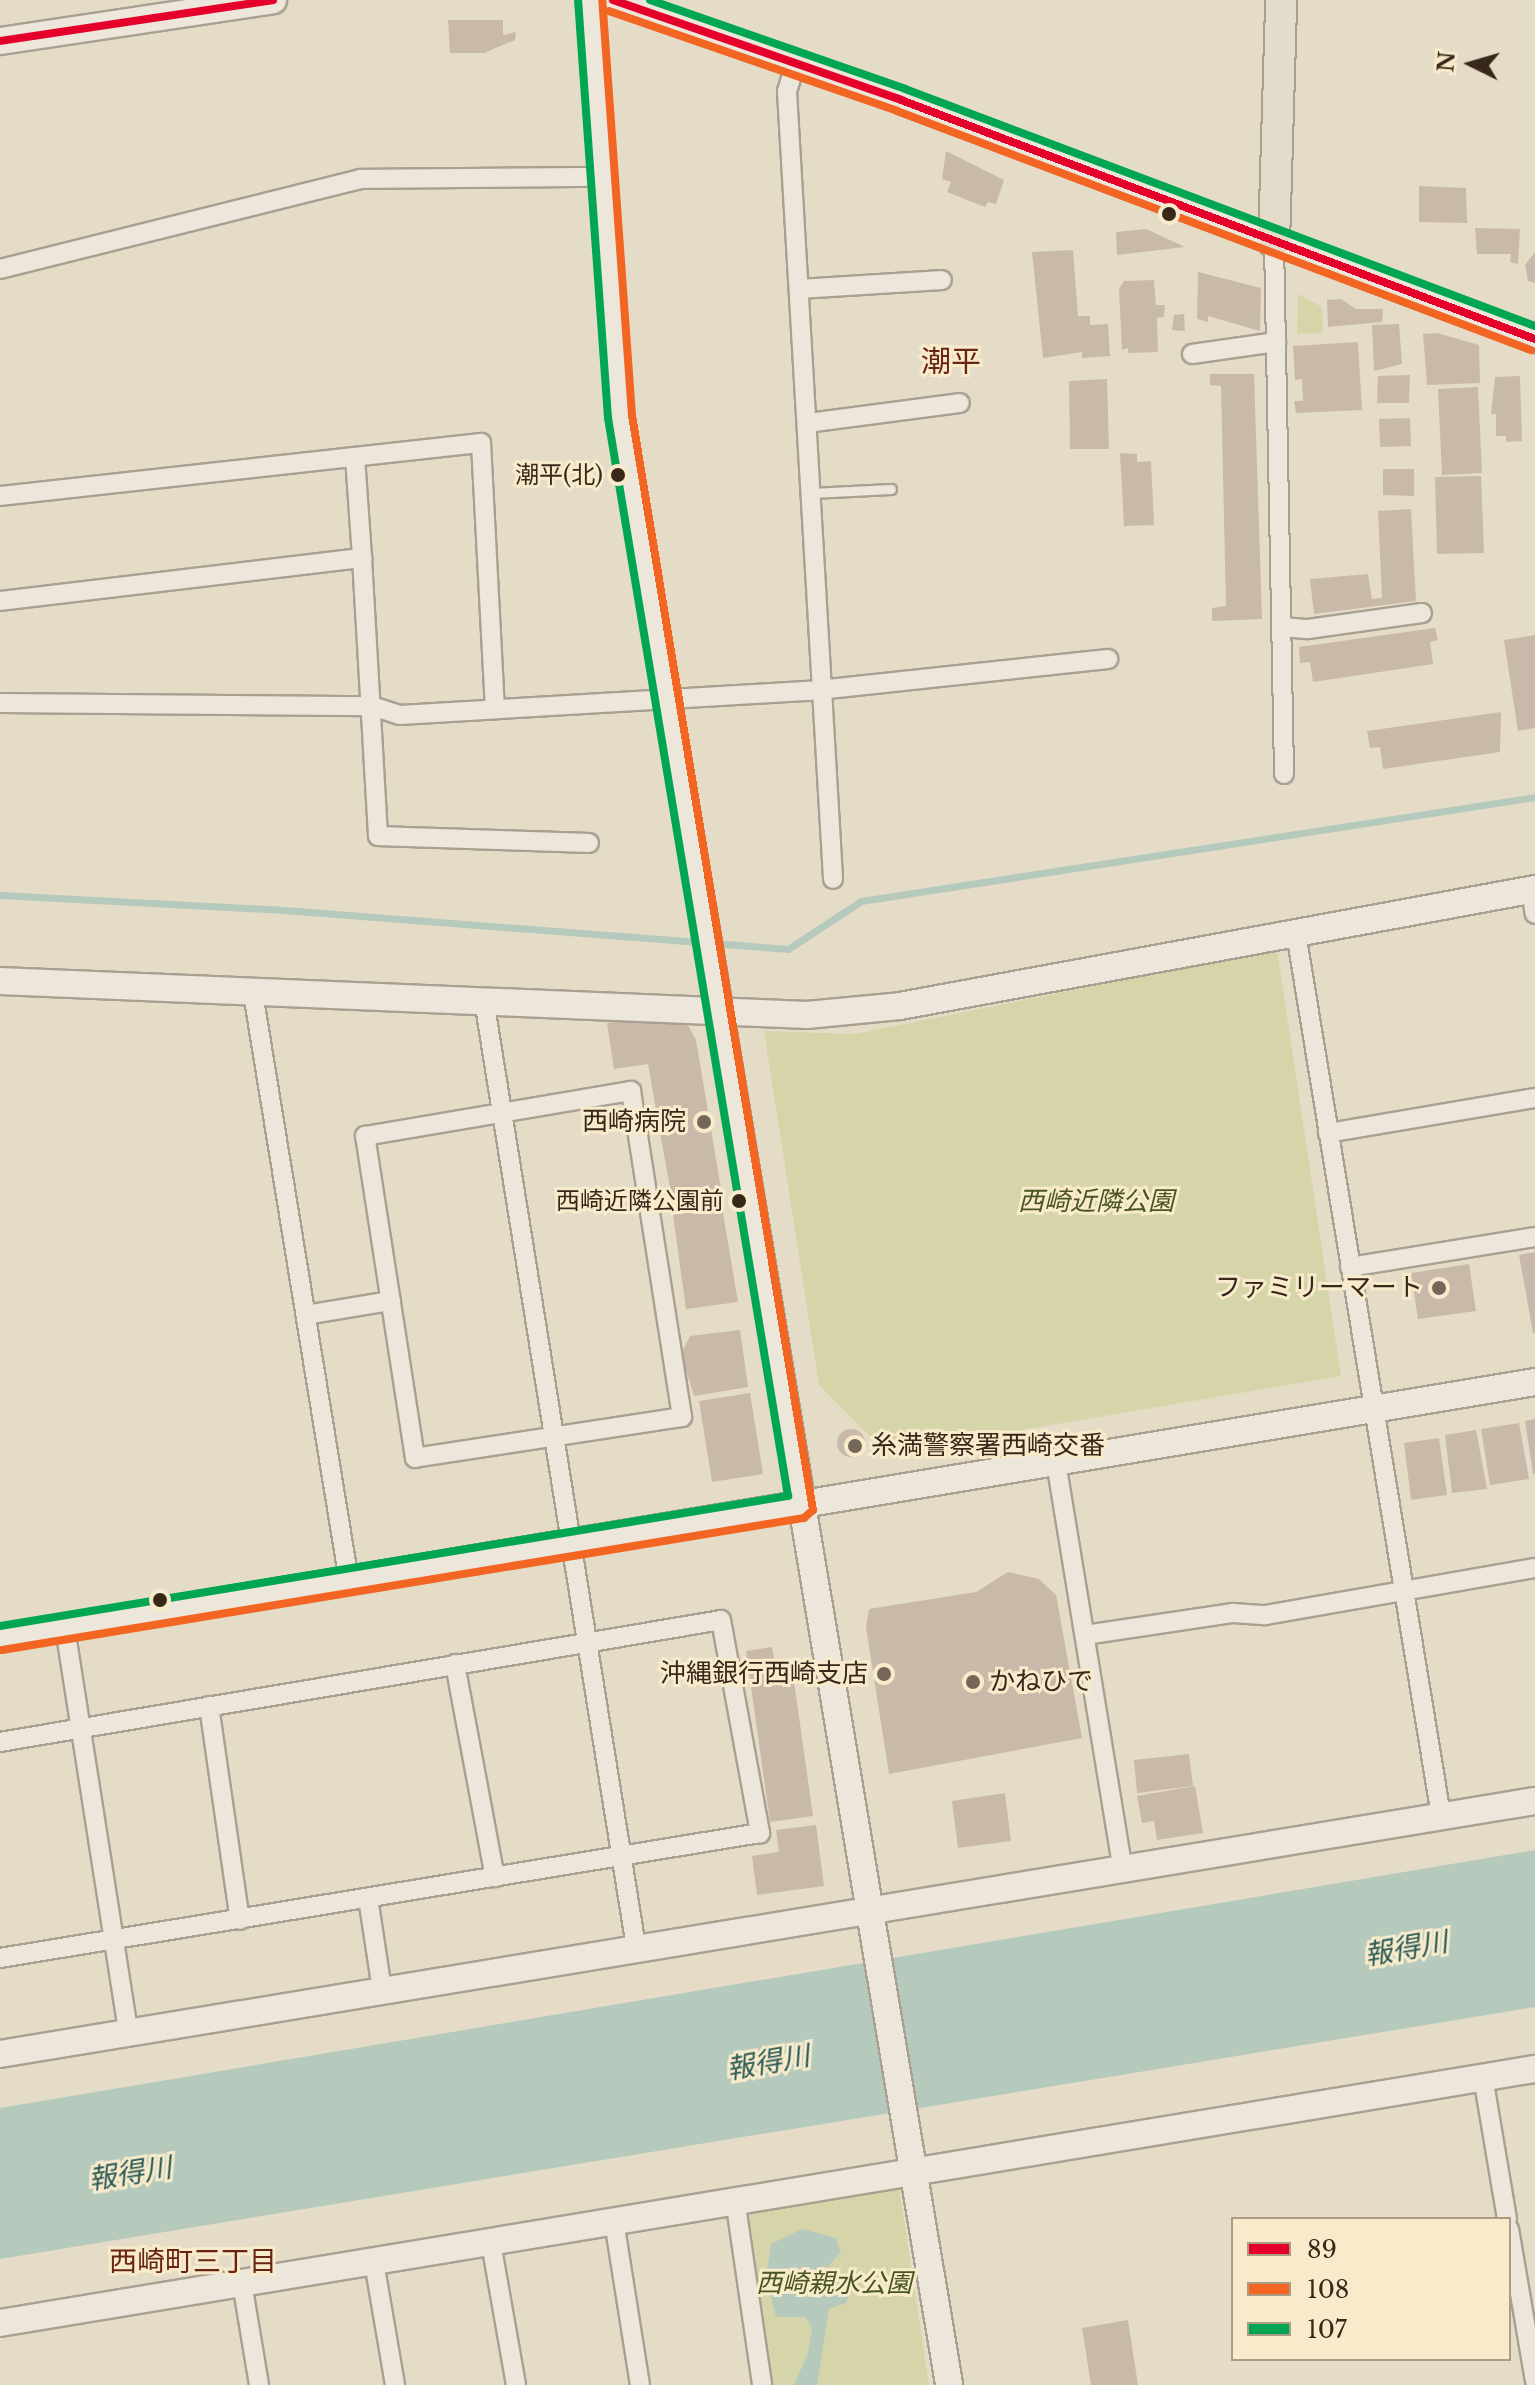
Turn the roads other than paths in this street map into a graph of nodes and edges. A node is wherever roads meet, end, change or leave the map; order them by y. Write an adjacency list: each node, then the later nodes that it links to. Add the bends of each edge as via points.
1 (273, 0): 5 (street)
2 (590, 0): 8 (street)
3 (613, 0): 7 (street)
4 (1281, 0): 9 (main road)
5 (149, 9): 6 (street)
6 (0, 41)
7 (796, 62): 9 (street); 12 (street, via 787,92)
8 (599, 177): 10 (street, via 360,179); 28 (street, via 620,416)
9 (1274, 242): 13 (street); 14 (street)
10 (0, 269)
11 (942, 280): 12 (street)
12 (800, 289): 17 (street)
13 (1535, 339)
14 (1276, 342): 15 (street); 25 (street)
15 (1192, 354)
16 (960, 403): 17 (street)
17 (808, 423): 20 (street)
18 (355, 457): 21 (street); 22 (street); 31 (street, via 481,443)
19 (891, 489): 20 (lane)
20 (811, 493): 27 (street)
21 (0, 496)
22 (362, 558): 23 (street); 30 (street)
23 (0, 601)
24 (1422, 613): 25 (street, via 1308,629)
25 (1283, 627): 32 (street)
26 (1108, 659): 27 (street)
27 (824, 686): 28 (street); 34 (street)
28 (664, 697): 31 (street); 40 (street)
29 (0, 703): 30 (street)
30 (372, 706): 31 (street, via 400,715); 33 (street, via 378,836)
31 (495, 709)
32 (1284, 774)
33 (589, 843)
34 (833, 879)
35 (1534, 898): 36 (street)
36 (1296, 933): 40 (street, via 900,1006 807,1015); 43 (street)
37 (0, 981): 38 (street)
38 (253, 993): 39 (street); 47 (street)
39 (484, 1000): 40 (street); 42 (street)
40 (720, 1009): 52 (street)
41 (1535, 1098): 43 (street)
42 (503, 1114): 46 (street, via 365,1136); 50 (street); 50 (street, via 631,1091 682,1417)
43 (1328, 1133): 45 (street)
44 (1535, 1237): 45 (street)
45 (1350, 1267): 49 (street)
46 (391, 1301): 47 (street); 50 (street, via 415,1458)
47 (306, 1315): 55 (street)
48 (1535, 1382): 49 (street)
49 (1373, 1409): 51 (street); 56 (street)
50 (554, 1437): 53 (street)
51 (1056, 1462): 52 (street); 58 (street)
52 (802, 1506): 53 (street); 71 (street)
53 (572, 1544): 55 (street); 60 (street)
54 (1535, 1568): 56 (street)
55 (349, 1581): 57 (street)
56 (1405, 1589): 58 (street, via 1265,1615 1233,1613); 66 (street)
57 (65, 1628): 59 (street); 63 (street)
58 (1085, 1635): 68 (street)
59 (0, 1638)
60 (587, 1641): 61 (street); 67 (street); 67 (street, via 721,1620 760,1833)
61 (455, 1664): 62 (street); 69 (street)
62 (209, 1706): 63 (street); 72 (street)
63 (81, 1728): 64 (street); 73 (street)
64 (0, 1742)
65 (1535, 1801): 66 (street)
66 (1441, 1816): 68 (street)
67 (621, 1856): 69 (street); 74 (street)
68 (1123, 1869): 71 (street)
69 (495, 1877): 70 (street)
70 (368, 1898): 72 (street); 76 (street)
71 (869, 1909): 74 (street); 81 (street)
72 (240, 1920): 73 (street)
73 (114, 1941): 75 (street); 77 (street)
74 (636, 1947): 76 (street)
75 (0, 1958)
76 (382, 1990): 77 (street)
77 (128, 2032): 78 (street)
78 (0, 2054)
79 (1535, 2069): 80 (street)
80 (1483, 2077): 81 (street); 83 (street)
81 (913, 2169): 82 (street); 96 (street)
82 (735, 2199): 84 (street); 95 (street)
83 (1507, 2217)
84 (614, 2221): 86 (street); 94 (street)
85 (1511, 2241): 90 (street)
86 (491, 2243): 87 (street); 93 (street)
87 (374, 2262): 88 (street); 92 (street)
88 (242, 2283): 89 (street); 91 (street)
89 (0, 2323)
90 (1535, 2381)
91 (259, 2385)
92 (395, 2385)
93 (516, 2385)
94 (640, 2385)
95 (762, 2385)
96 (949, 2385)

